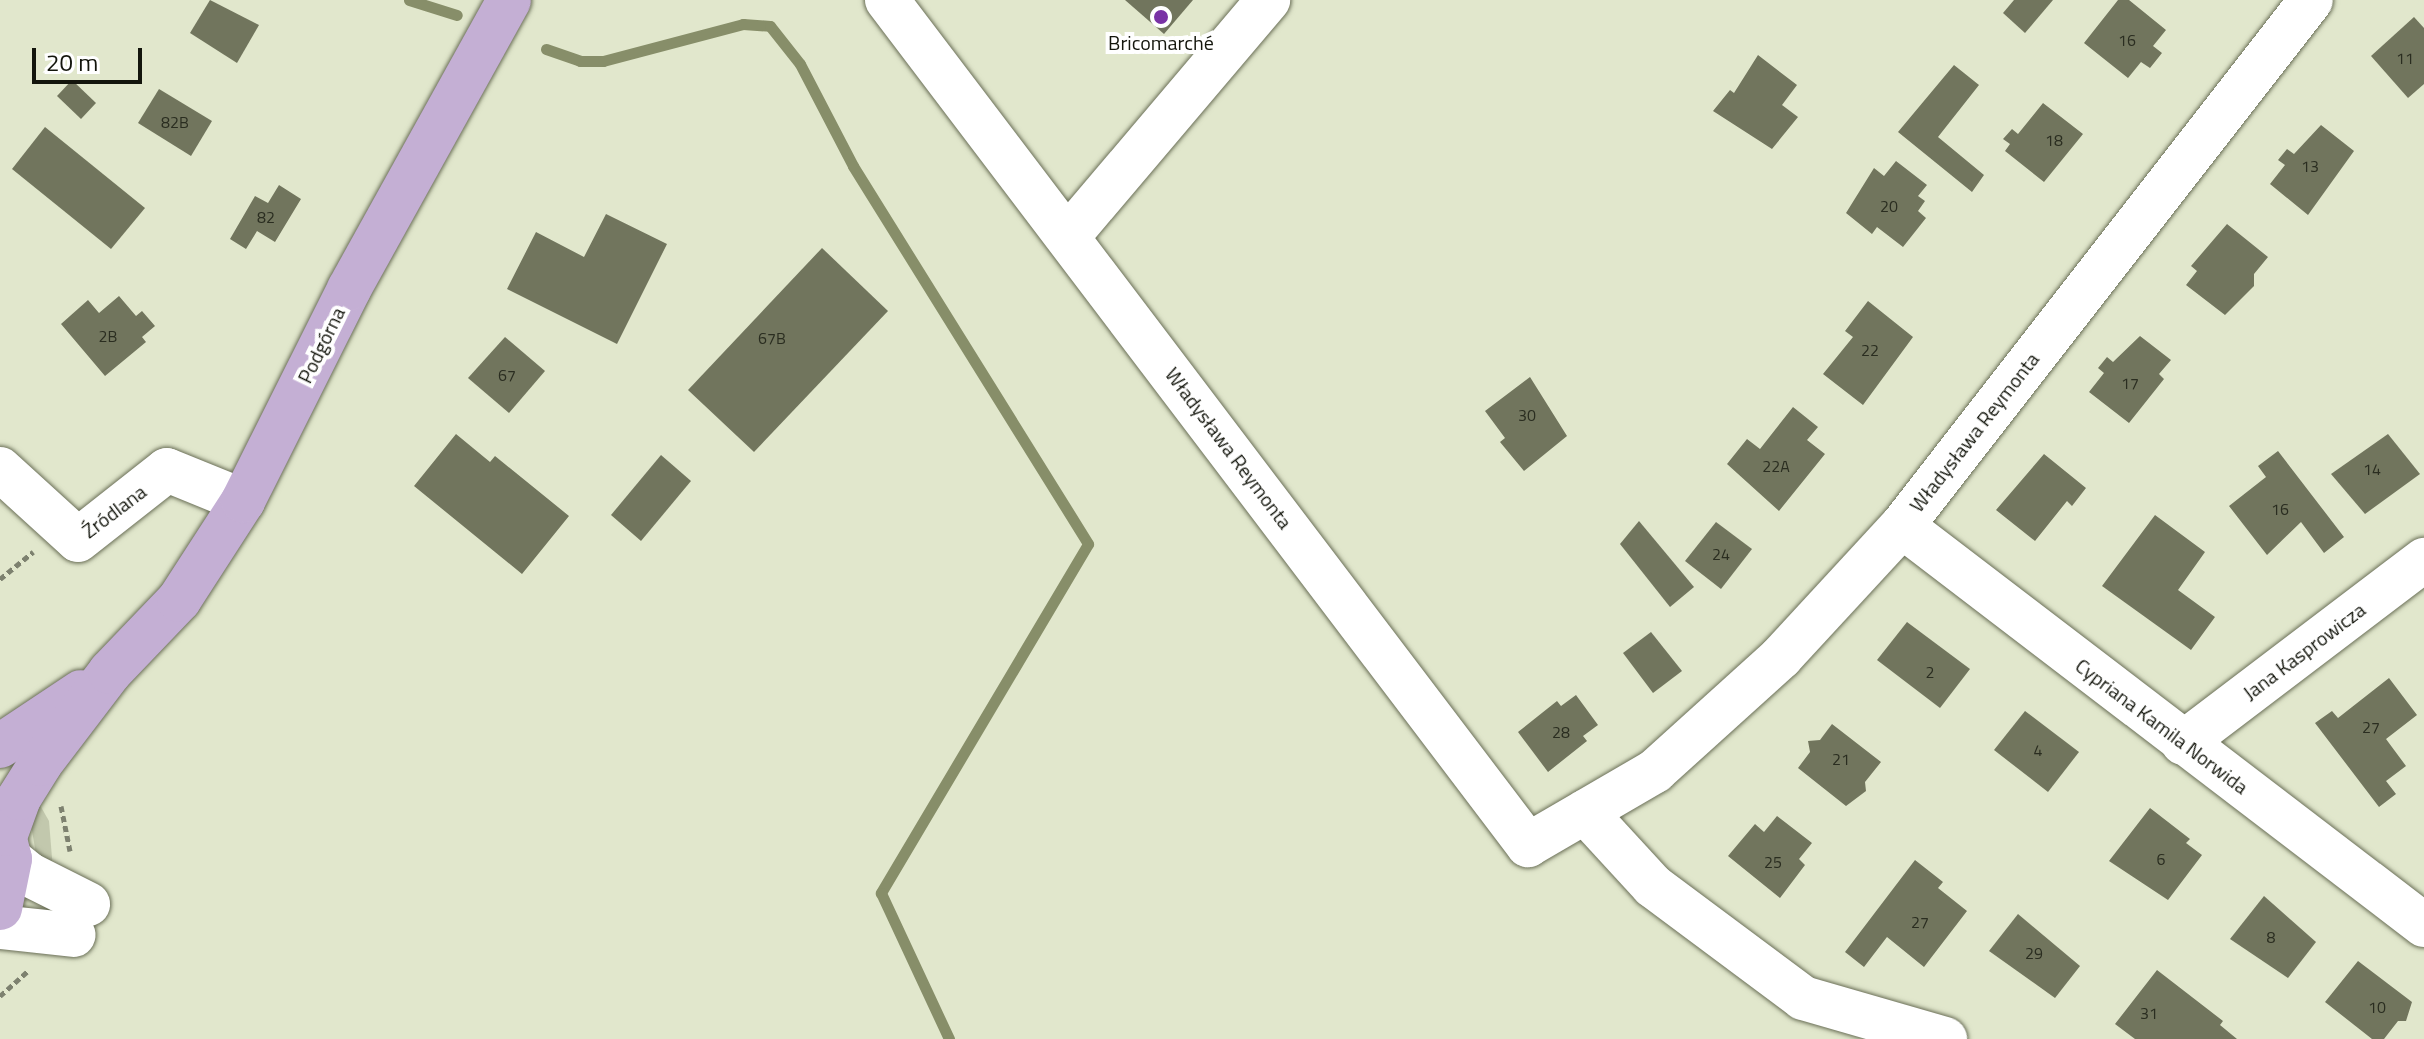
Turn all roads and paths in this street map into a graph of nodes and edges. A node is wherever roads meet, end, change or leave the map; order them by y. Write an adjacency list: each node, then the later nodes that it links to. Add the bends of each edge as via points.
1 (509, 0): 7 (main road, Podgórna, via 349,289)
2 (887, 0): 5 (street, Władysława Reymonta)
3 (1268, 0): 5 (street)
4 (2311, 0): 8 (street, Władysława Reymonta)
5 (1069, 235): 13 (street, Władysława Reymonta, via 1528,845)
6 (0, 469): 7 (street, Źródlana, via 78,540 167,470)
7 (243, 501): 10 (main road, Podgórna, via 179,600)
8 (1902, 526): 11 (street, Cypriana Kamila Norwida); 13 (street, Władysława Reymonta, via 1781,657 1655,771)
9 (2424, 560): 11 (street, Jana Kasprowicza)
10 (110, 672): 12 (main road, Podgórna); 14 (main road, Podgórna, via 40,764 19,798)
11 (2183, 743): 16 (street, Cypriana Kamila Norwida)
12 (0, 746)
13 (1585, 812): 18 (street, via 1653,886 1803,998)
14 (5, 838): 15 (main road, Podgórna); 17 (street, via 30,875 81,919)
15 (0, 908)
16 (2424, 925)
17 (0, 927)
18 (1945, 1039)

